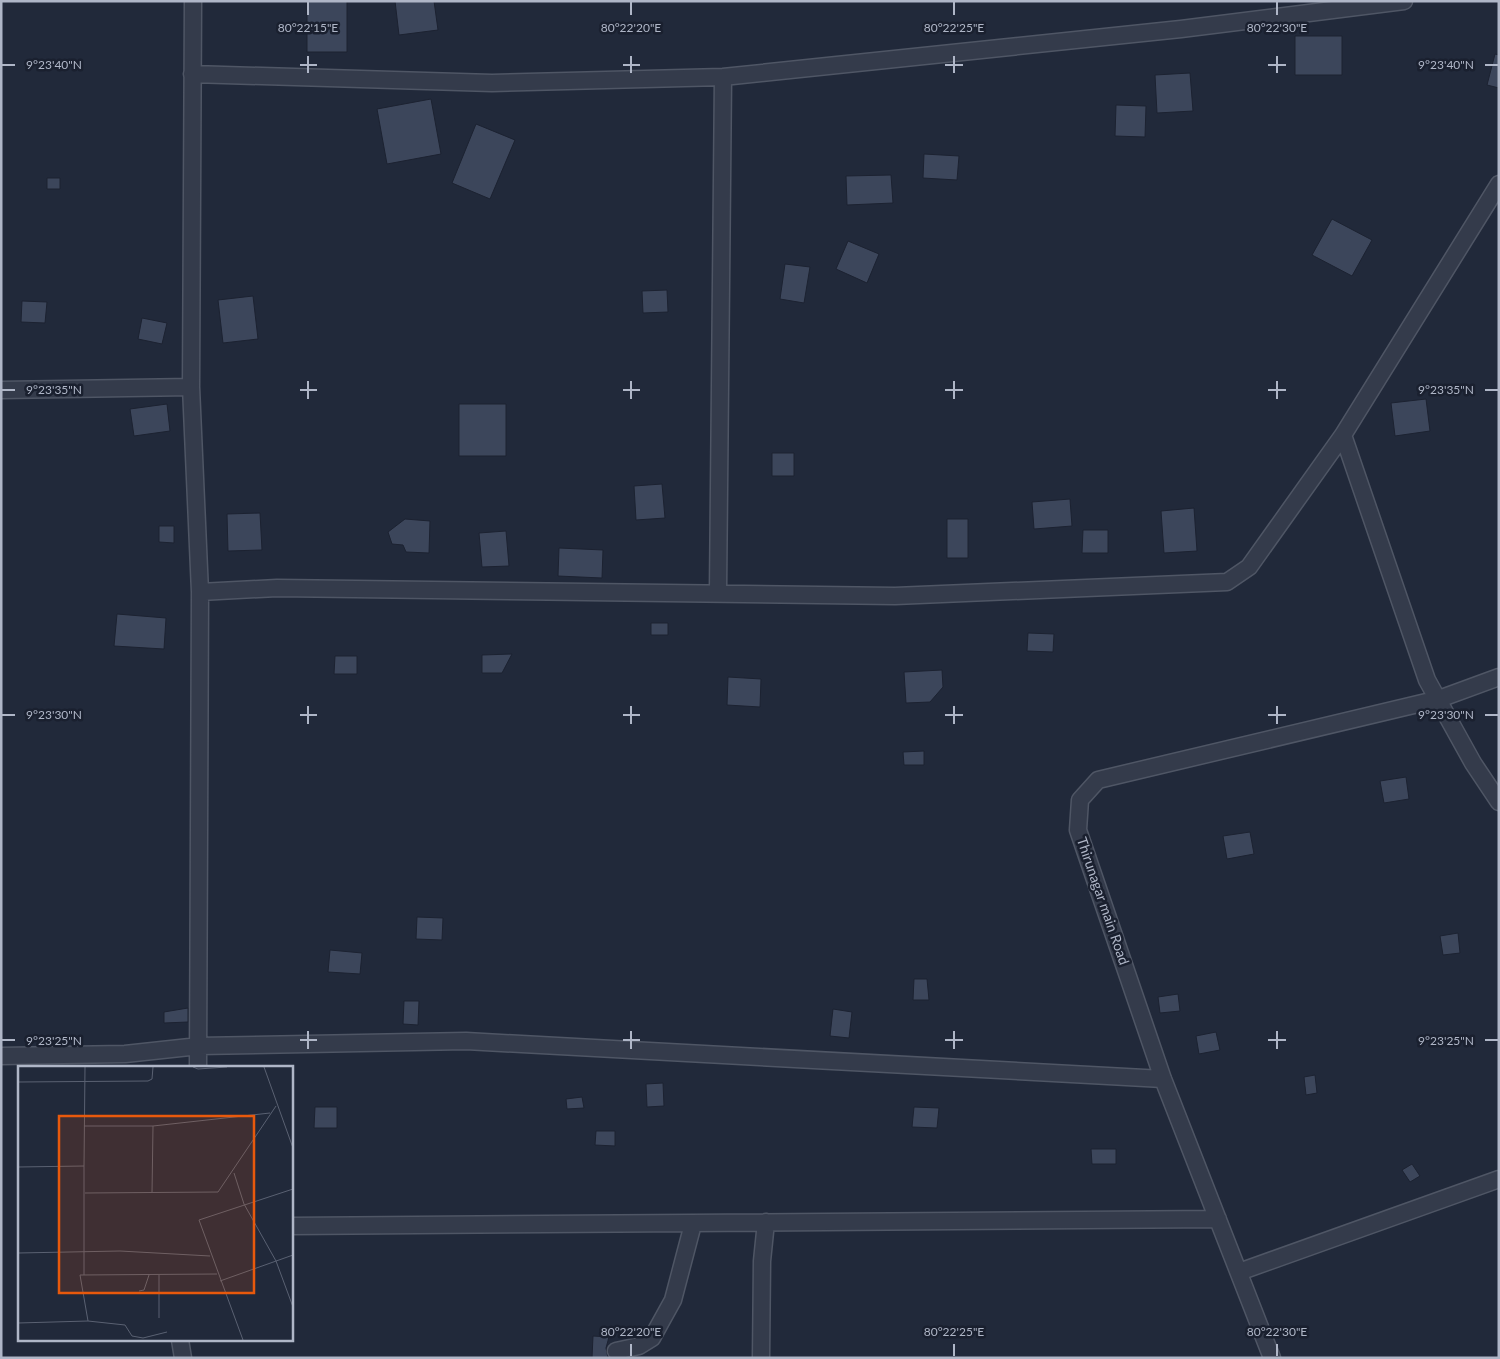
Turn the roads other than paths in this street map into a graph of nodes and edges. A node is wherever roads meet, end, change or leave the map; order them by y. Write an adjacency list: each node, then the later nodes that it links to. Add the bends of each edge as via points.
1 (193, 1): 3 (street)
2 (1404, 1): 4 (street, via 1181,29)
3 (192, 74): 4 (street, via 492,83); 6 (street)
4 (723, 77): 10 (street)
5 (1499, 184): 8 (street)
6 (191, 387): 7 (street); 9 (street)
7 (1, 390)
8 (1343, 435): 10 (street, via 1249,567 1227,582 895,596); 12 (street, via 1427,680)
9 (200, 592): 10 (street, via 277,588); 14 (street)
10 (718, 592)
11 (1499, 677): 12 (street, Thirunagar main Road)
12 (1439, 699): 13 (street, via 1473,763); 17 (street, Thirunagar main Road, via 1098,780 1080,800 1078,830)
13 (1499, 802)
14 (199, 1046): 15 (street, via 125,1054); 16 (street); 17 (street, via 466,1041)
15 (1, 1056)
16 (198, 1066)
17 (1163, 1078): 19 (street, Thirunagar main Road)
18 (1499, 1179): 23 (street)
19 (1218, 1219): 20 (street); 23 (street, Thirunagar main Road)
20 (766, 1222): 21 (street); 27 (street, via 762,1261)
21 (693, 1224): 22 (street); 25 (street, via 673,1300 652,1338 639,1346)
22 (292, 1226)
23 (1238, 1272): 28 (street, Thirunagar main Road)
24 (180, 1342): 26 (street)
25 (616, 1351)
26 (183, 1358)
27 (761, 1358)
28 (1272, 1358)

